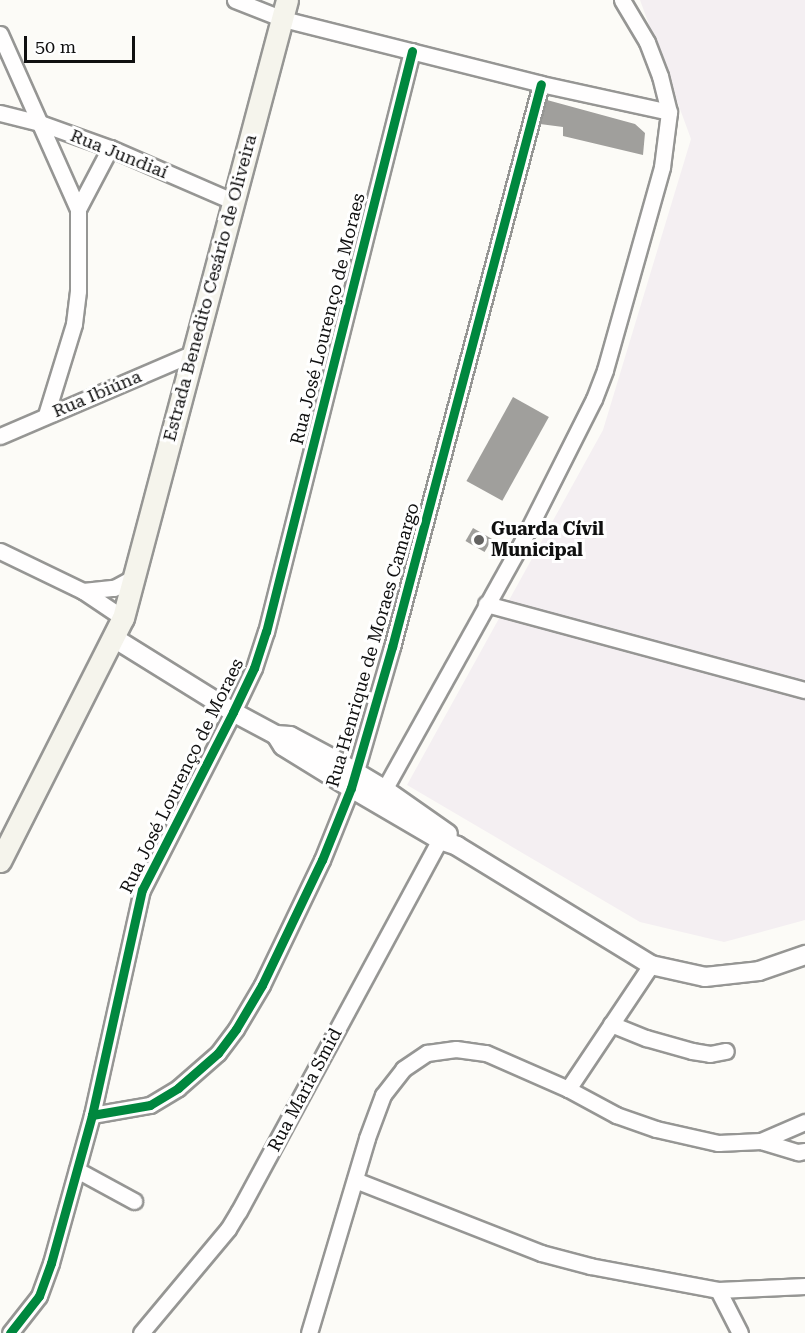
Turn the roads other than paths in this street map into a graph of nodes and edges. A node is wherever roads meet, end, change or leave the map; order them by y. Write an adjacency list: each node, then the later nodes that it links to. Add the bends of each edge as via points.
1 (235, 0): 3 (street)
2 (622, 0): 7 (street, via 647,42)
3 (285, 9): 5 (street); 11 (main road, Estrada Benedito Cesário de Oliveira)
4 (0, 34): 9 (street)
5 (412, 51): 6 (street); 23 (street, Rua José Lourenço de Moraes, via 266,632)
6 (541, 84): 7 (street); 24 (street, Rua Henrique de Moraes Camargo)
7 (669, 112): 19 (street, via 662,167 605,370 523,540)
8 (0, 113): 9 (street, Rua Jundiaí)
9 (40, 123): 10 (street, Rua Jundiaí); 12 (street)
10 (110, 148): 11 (street, Rua Jundiaí); 12 (street)
11 (235, 202): 13 (main road, Estrada Benedito Cesário de Oliveira)
12 (78, 209): 14 (street, via 74,324)
13 (194, 353): 14 (street, Rua Ibiúna); 17 (main road, Estrada Benedito Cesário de Oliveira, via 148,515)
14 (46, 415): 15 (street, Rua Ibiúna)
15 (0, 436)
16 (0, 551): 18 (street)
17 (135, 577): 18 (street, via 114,588); 20 (main road, Estrada Benedito Cesário de Oliveira)
18 (83, 591): 20 (street)
19 (486, 604): 22 (street); 25 (street)
20 (123, 618): 21 (main road, Estrada Benedito Cesário de Oliveira)
21 (114, 638): 23 (street); 27 (main road, Estrada Benedito Cesário de Oliveira)
22 (805, 690)
23 (233, 712): 24 (street, via 276,735 283,746); 33 (street, Rua José Lourenço de Moraes, via 142,890)
24 (353, 780): 25 (street); 33 (street, Rua Henrique de Moraes Camargo, via 322,860 262,985 218,1053 178,1088 150,1105)
25 (381, 796): 26 (street)
26 (447, 839): 29 (street); 43 (street, Rua Maria Smid, via 228,1229)
27 (0, 861)
28 (805, 955): 29 (street, via 759,971 705,977)
29 (651, 965): 30 (street)
30 (611, 1024): 31 (street, via 692,1051); 32 (street)
31 (726, 1051)
32 (568, 1089): 35 (street, via 656,1130 718,1143); 38 (street, via 486,1053 456,1049 427,1053 404,1069 383,1095)
33 (92, 1115): 37 (street, Rua José Lourenço de Moraes)
34 (805, 1122): 35 (street)
35 (761, 1141): 36 (street)
36 (805, 1151)
37 (77, 1170): 39 (street); 42 (street, Rua José Lourenço de Moraes, via 39,1296)
38 (355, 1180): 41 (street, via 541,1253); 44 (street)
39 (134, 1201)
40 (805, 1286): 41 (street)
41 (718, 1290): 45 (street)
42 (10, 1333)
43 (141, 1333)
44 (311, 1333)
45 (740, 1333)

